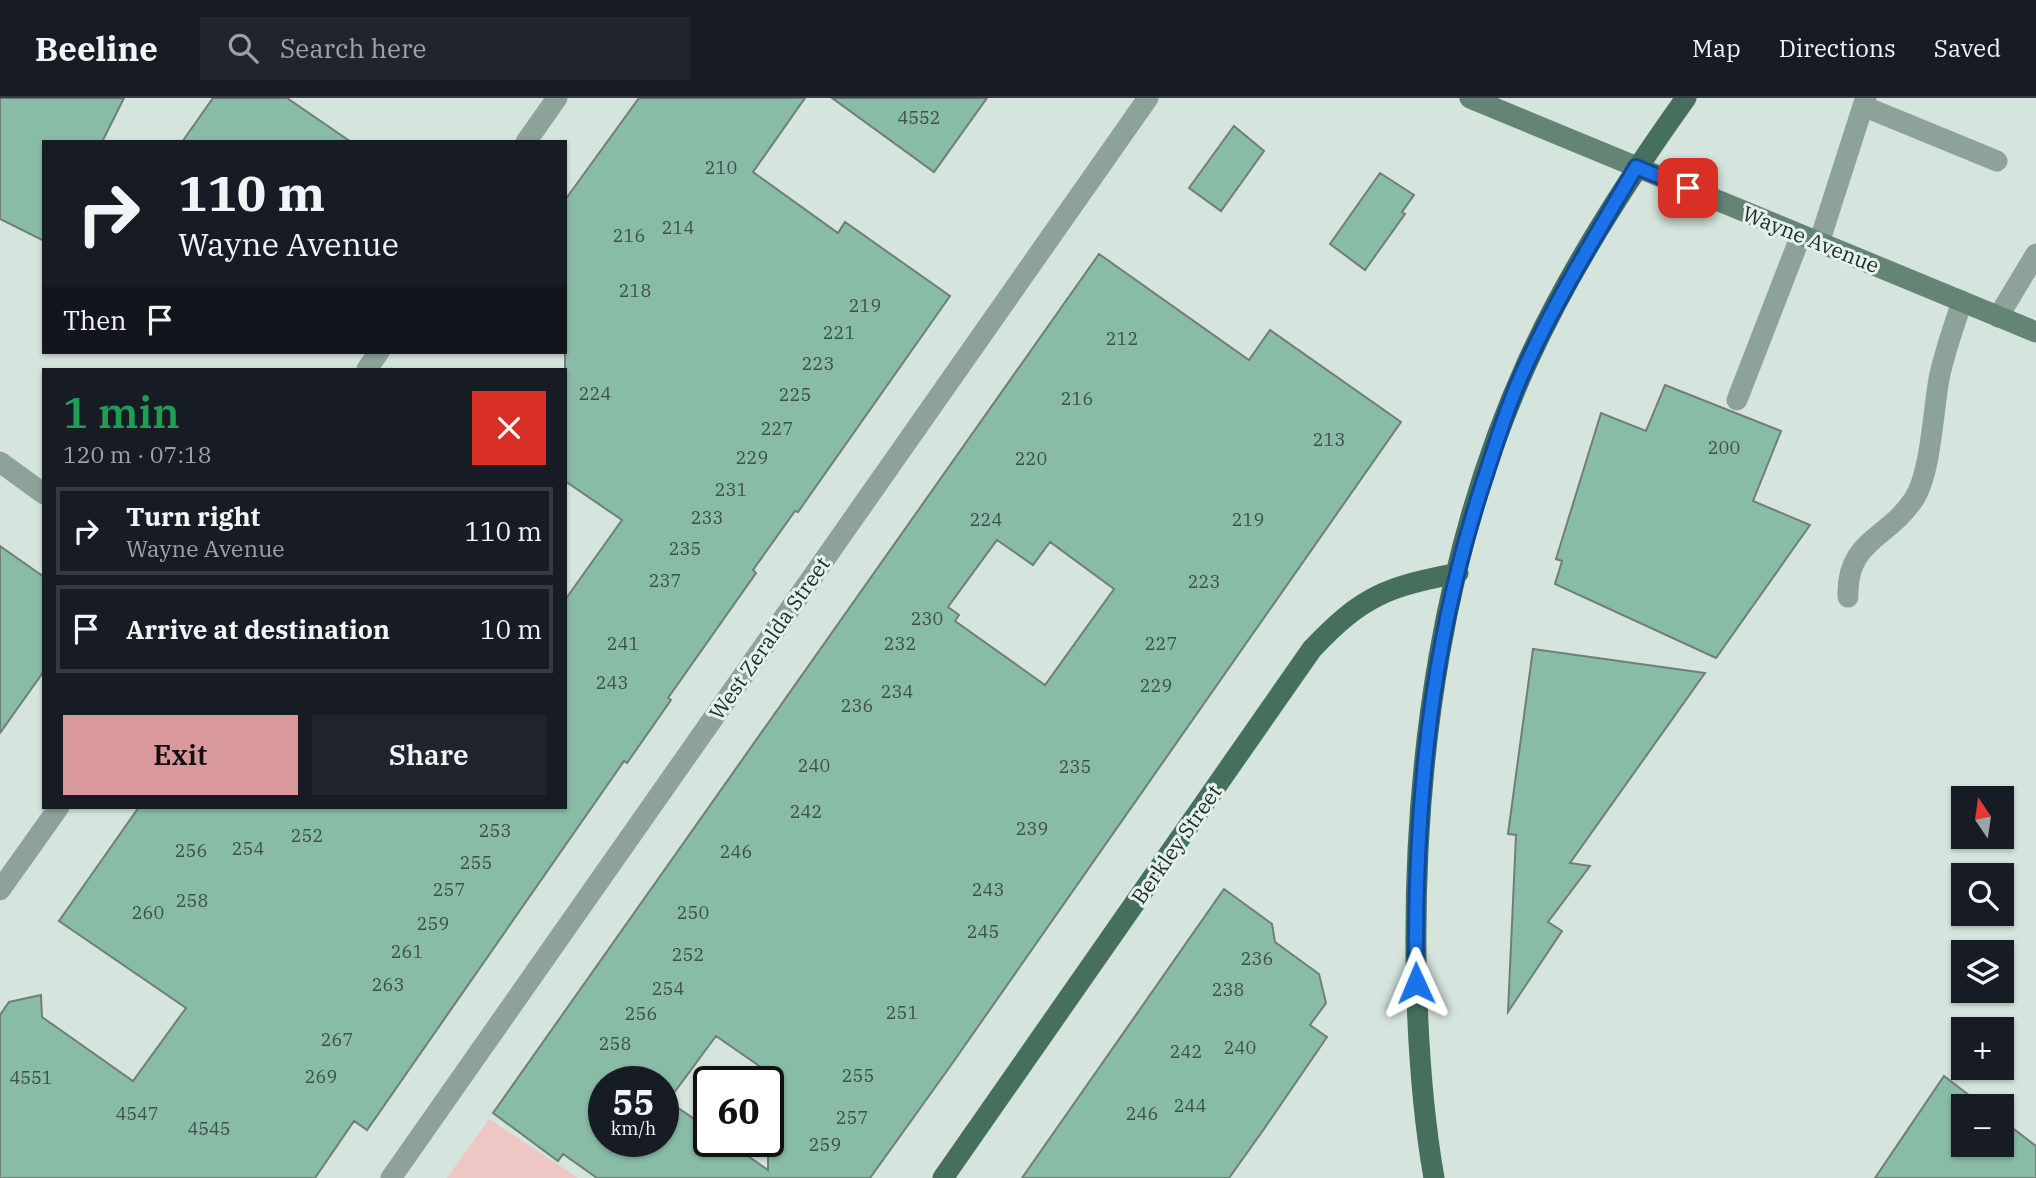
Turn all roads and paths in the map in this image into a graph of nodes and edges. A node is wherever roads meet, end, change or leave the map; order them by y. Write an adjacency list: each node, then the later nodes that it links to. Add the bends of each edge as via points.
1 (557, 98): 6 (street)
2 (1148, 98): 21 (street, West Zeralda Street)
3 (1470, 98): 8 (main road, Wayne Avenue)
4 (1686, 98): 8 (main road)
5 (1864, 102): 7 (street); 9 (street)
6 (527, 140)
7 (1997, 161)
8 (1636, 167): 9 (main road, Wayne Avenue); 17 (main road, via 1527,362 1482,485)
9 (1810, 239): 11 (main road, Wayne Avenue); 14 (street)
10 (2036, 254): 12 (street)
11 (1962, 301): 12 (main road, Wayne Avenue); 18 (street, via 1939,376 1926,464 1915,498 1862,548 1847,577)
12 (1998, 317): 13 (main road, Wayne Avenue)
13 (2036, 332)
14 (1737, 400)
15 (0, 462): 16 (street)
16 (42, 493)
17 (1458, 573): 22 (main road, Berkley Street, via 1376,595 1340,620 1312,649); 23 (main road, via 1432,697 1416,866 1418,1039)
18 (1848, 597)
19 (58, 809): 20 (street)
20 (0, 890)
21 (391, 1178)
22 (943, 1178)
23 (1434, 1178)

